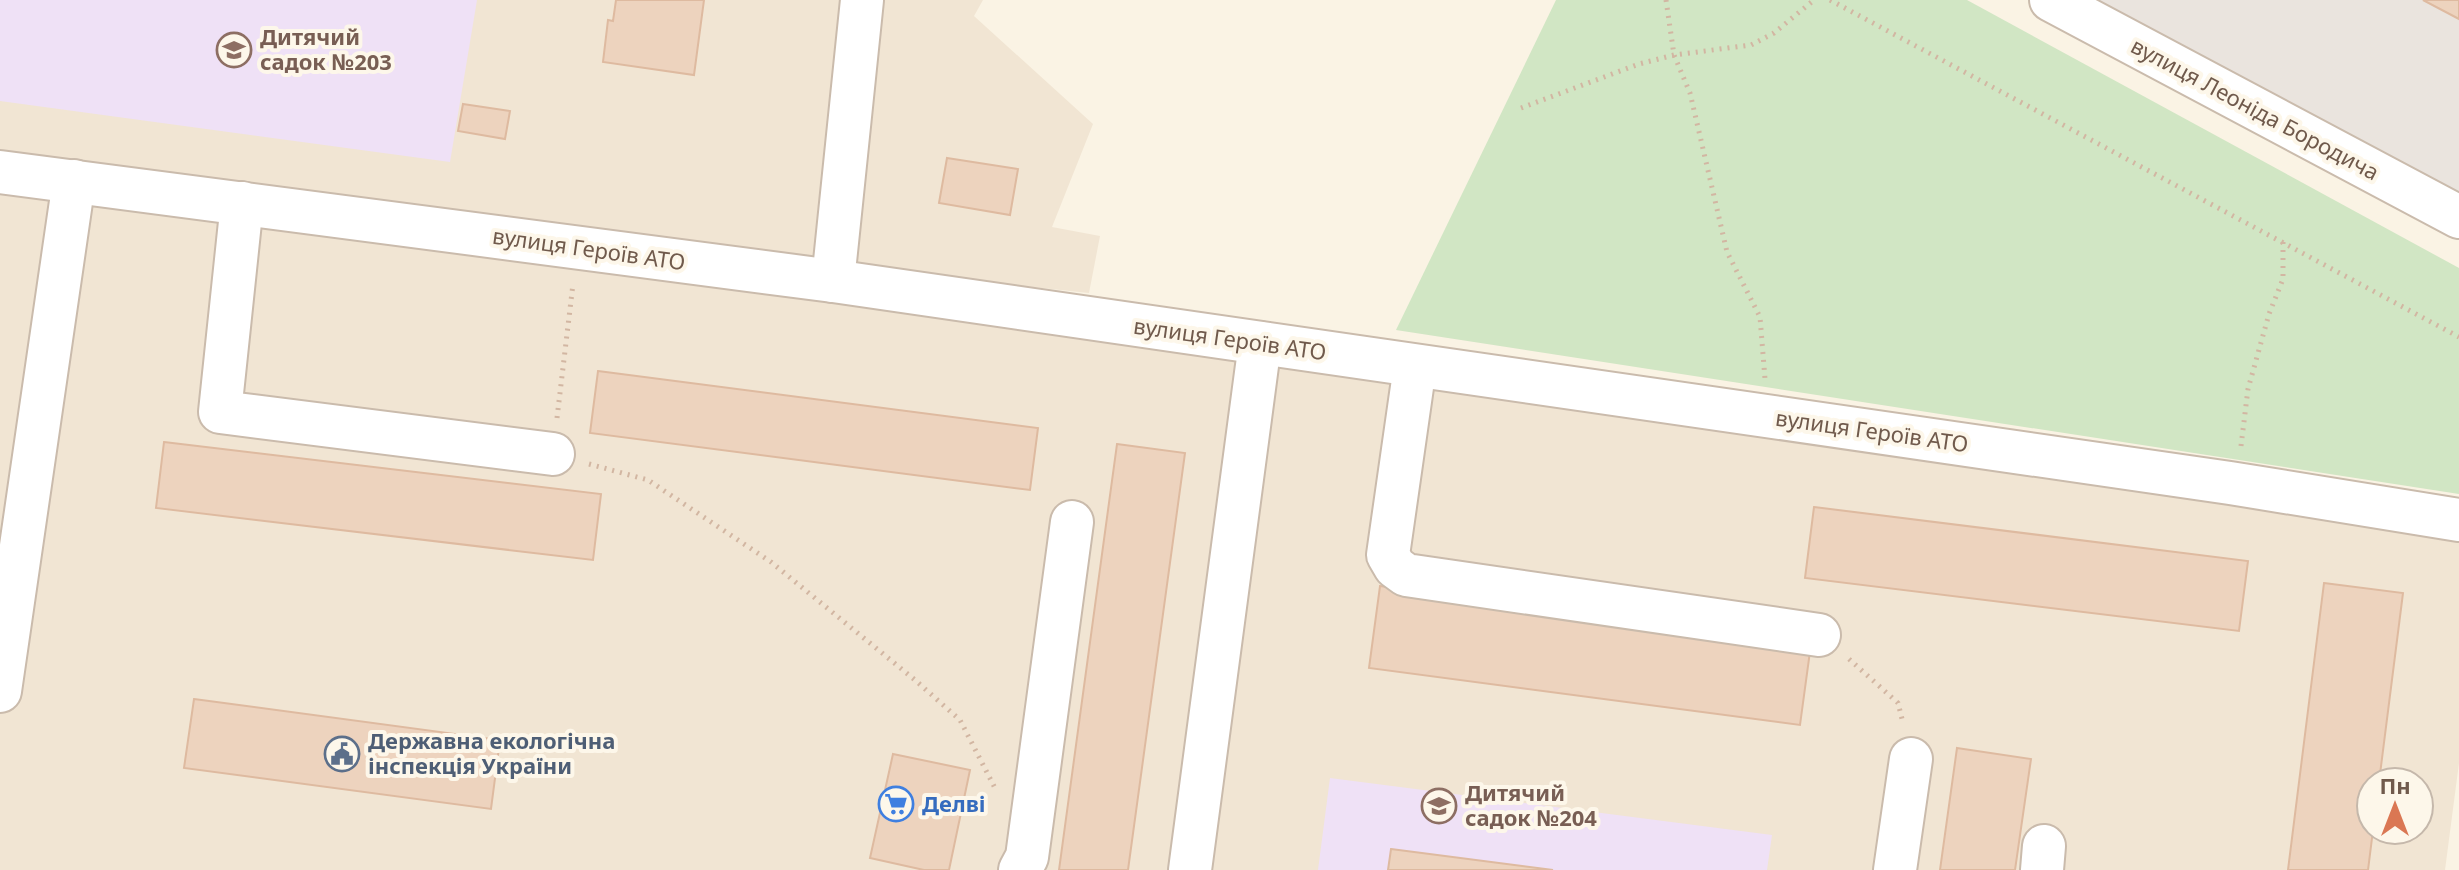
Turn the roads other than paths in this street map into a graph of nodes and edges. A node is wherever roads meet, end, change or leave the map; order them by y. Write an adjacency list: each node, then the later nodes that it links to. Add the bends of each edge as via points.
1 (862, 0): 7 (street)
2 (2051, 0): 6 (street, вулиця Леоніда Бородича)
3 (0, 172): 4 (street, вулиця Героїв АТО)
4 (74, 181): 5 (street, вулиця Героїв АТО); 14 (street)
5 (242, 203): 7 (street, вулиця Героїв АТО); 10 (street, via 220,412)
6 (2459, 217)
7 (833, 281): 8 (street, вулиця Героїв АТО)
8 (1260, 343): 9 (street, вулиця Героїв АТО); 17 (street)
9 (1415, 366): 11 (street, вулиця Героїв АТО); 13 (street, via 1388,555 1406,575)
10 (553, 454)
11 (2459, 520)
12 (1072, 522): 16 (street, via 1027,857)
13 (1819, 635)
14 (0, 691)
15 (1911, 759): 18 (street)
16 (1020, 870)
17 (1190, 870)
18 (1895, 870)

